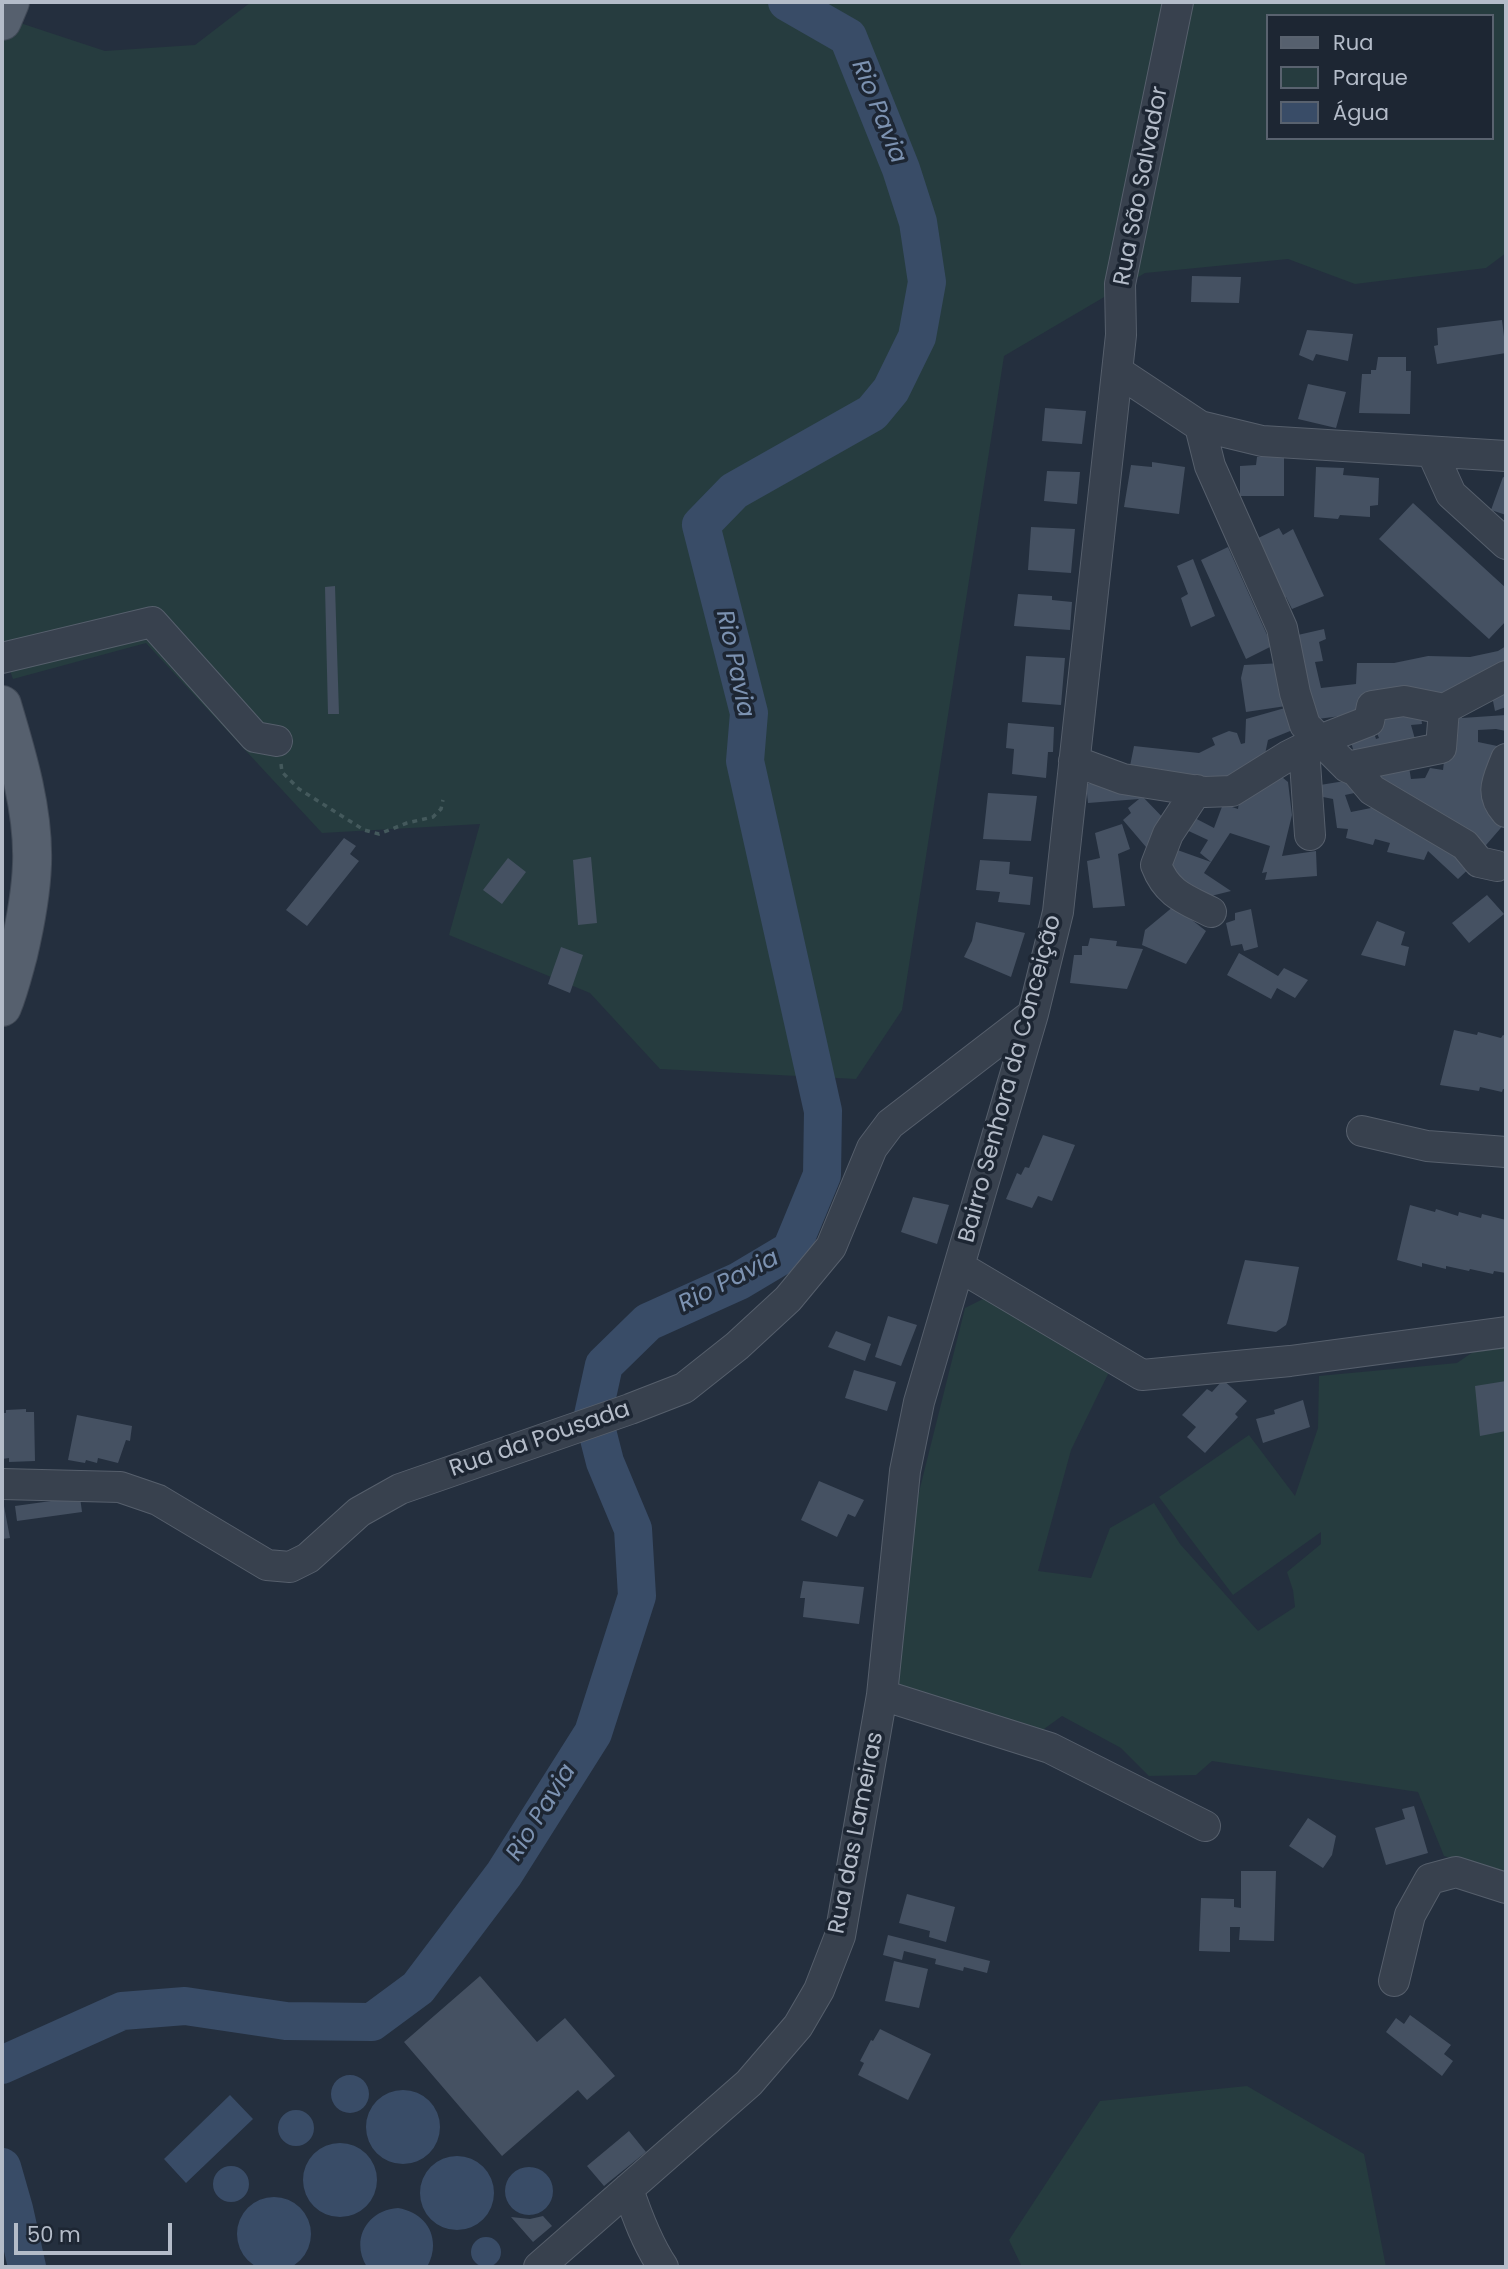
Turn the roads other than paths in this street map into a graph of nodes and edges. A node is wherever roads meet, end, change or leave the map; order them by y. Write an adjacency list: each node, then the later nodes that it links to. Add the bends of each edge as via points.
1 (10, 2): 3 (main road)
2 (1178, 2): 4 (street, Rua São Salvador, via 1120,284)
3 (2, 20)
4 (1117, 371): 5 (street); 16 (street, Bairro Senhora da Conceição)
5 (1200, 426): 6 (street, via 1262,441); 14 (street, via 1210,466 1282,628 1295,693)
6 (1432, 452): 7 (street); 8 (street, via 1451,494)
7 (1506, 456)
8 (1506, 544)
9 (2, 658): 13 (street, via 152,622 255,737)
10 (1506, 676): 12 (street)
11 (2, 705): 23 (main road, via 28,811 32,862 27,920)
12 (1444, 709): 14 (street, via 1404,701 1372,706 1369,721); 17 (street, via 1441,748)
13 (277, 741)
14 (1312, 744): 17 (street); 18 (street, via 1232,791); 20 (street)
15 (1506, 759): 19 (street, via 1496,787 1498,803)
16 (1074, 761): 18 (street, via 1123,779); 24 (street, Bairro Senhora da Conceição, via 1058,912)
17 (1347, 767): 21 (street, via 1388,801 1465,845 1479,862)
18 (1197, 790): 22 (street, via 1168,834 1156,864 1173,893)
19 (1506, 812)
20 (1310, 835)
21 (1503, 864)
22 (1212, 912)
23 (2, 1007)
24 (1033, 1014): 25 (street, Rua da Pousada); 26 (street, Bairro Senhora da Conceição)
25 (968, 1063): 26 (street); 31 (street, Rua da Pousada, via 890,1124 872,1148 831,1247 788,1299 684,1388 400,1489 359,1512 308,1558 290,1567 267,1565 158,1500 120,1487)
26 (1016, 1070): 29 (street, Bairro Senhora da Conceição)
27 (1362, 1132): 28 (street, via 1427,1146)
28 (1506, 1152)
29 (960, 1267): 30 (street, via 1142,1375); 32 (street, Bairro Senhora da Conceição, via 919,1402 905,1471)
30 (1506, 1332)
31 (2, 1484)
32 (895, 1572): 33 (street, Rua das Lameiras)
33 (882, 1695): 34 (street, via 1050,1748); 37 (street, Rua das Lameiras, via 843,1923 819,1990 798,2026 749,2083)
34 (1205, 1826)
35 (1506, 1888): 36 (street, via 1455,1872 1430,1879 1410,1915)
36 (1394, 1981)
37 (628, 2189): 38 (street, Rua das Lameiras); 39 (street)
38 (539, 2267)
39 (663, 2267)

